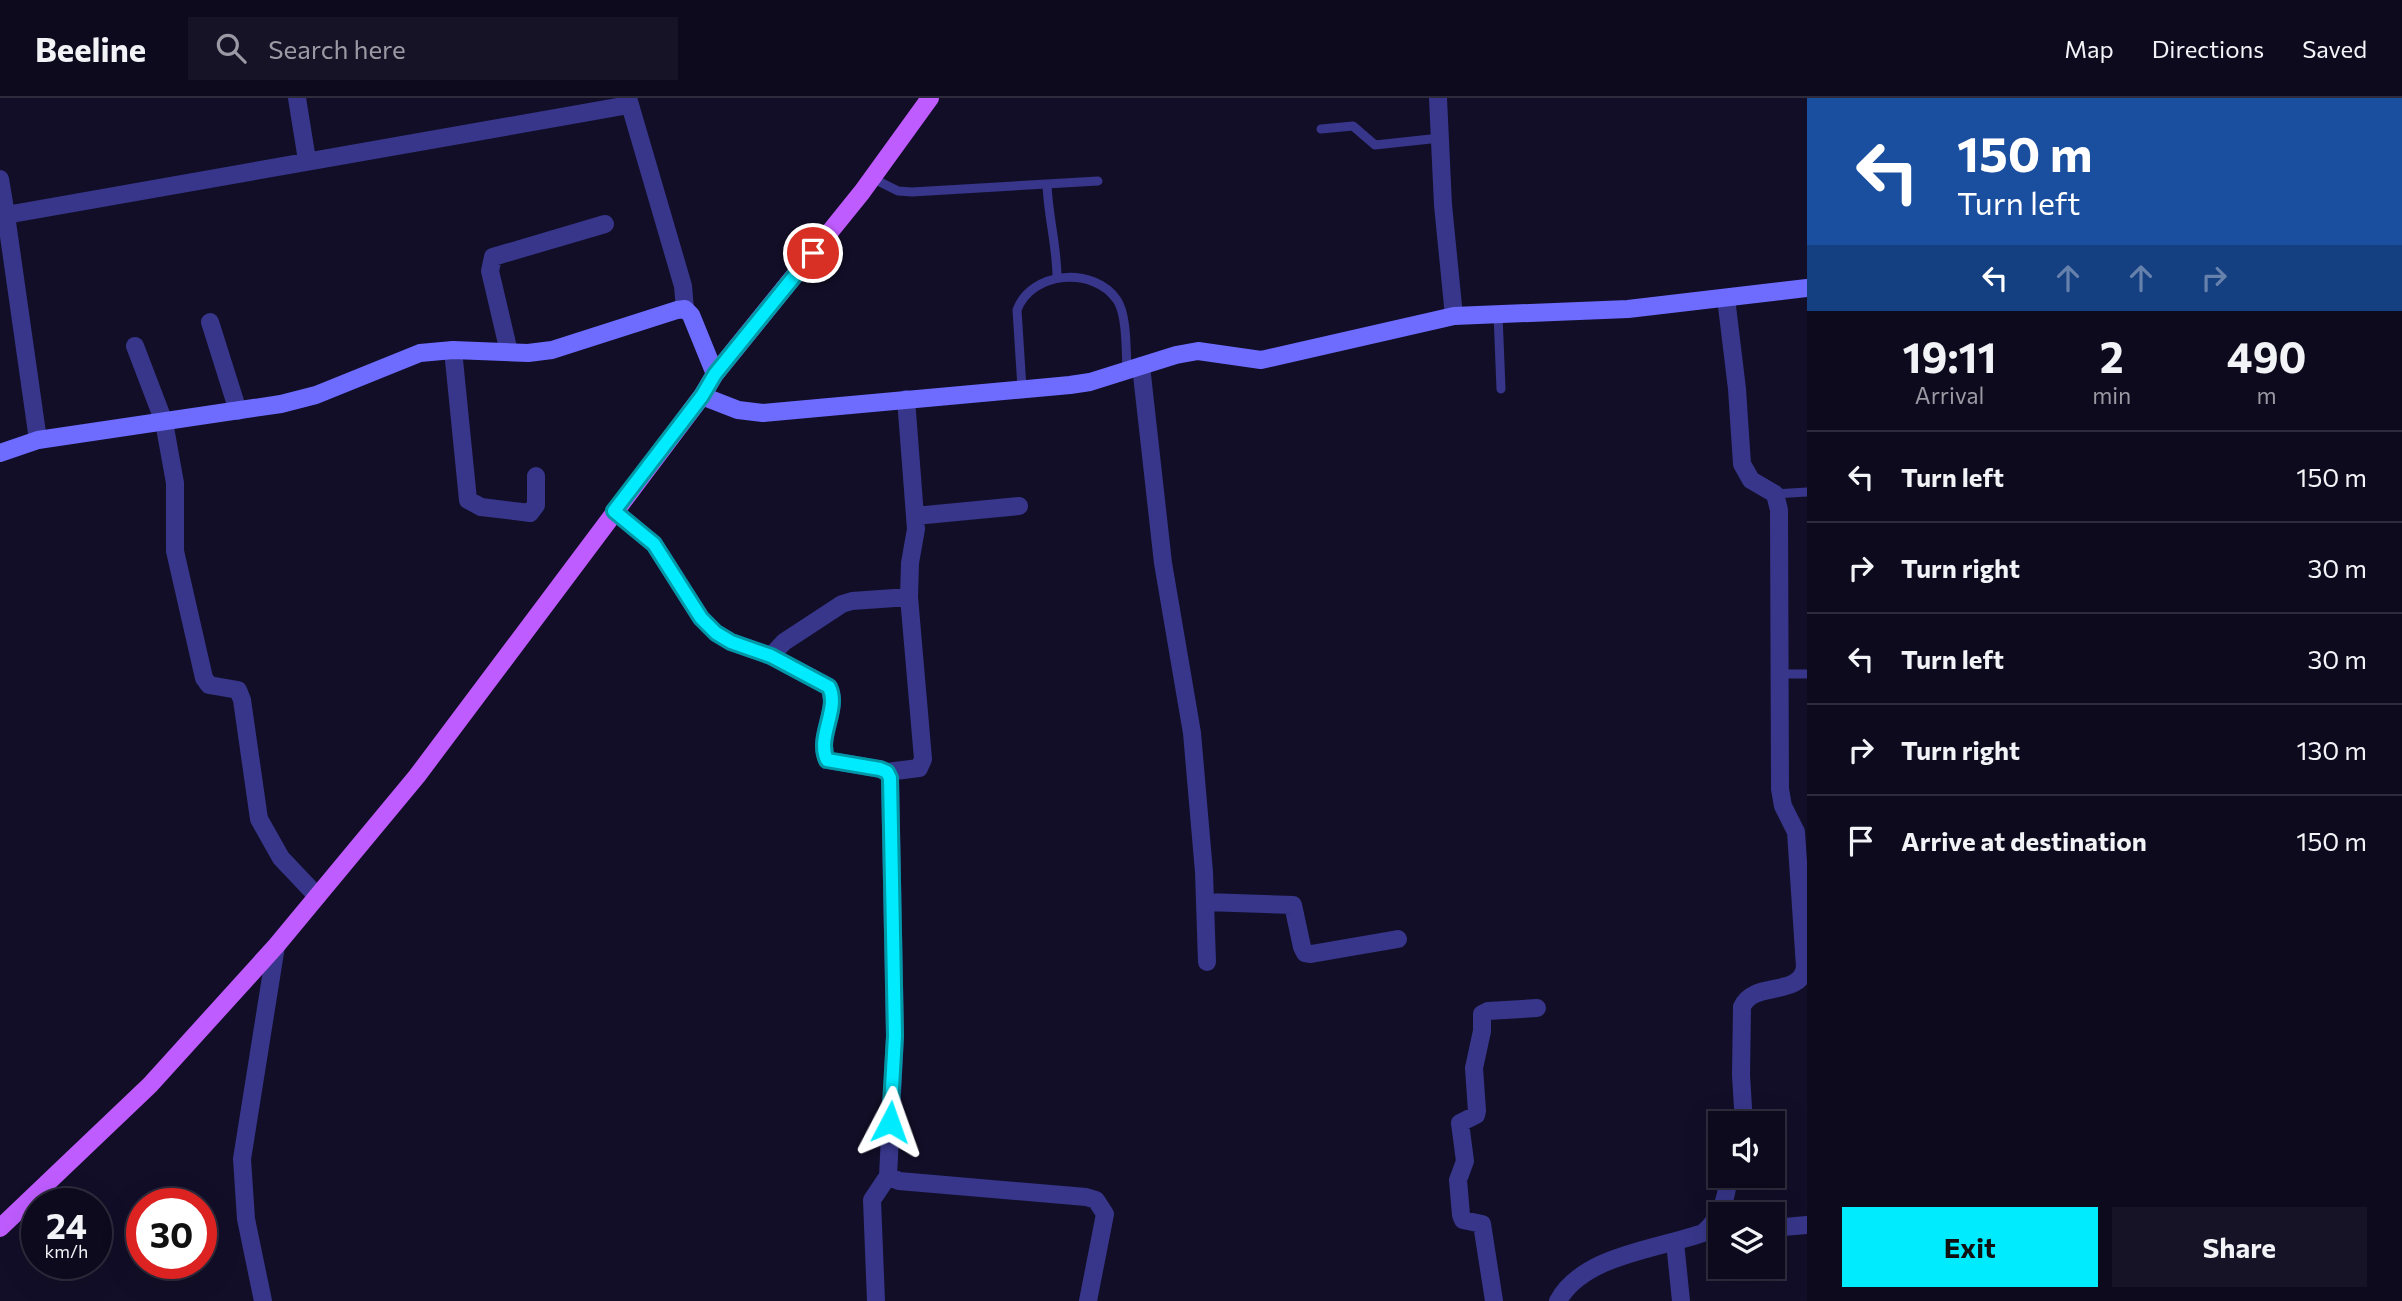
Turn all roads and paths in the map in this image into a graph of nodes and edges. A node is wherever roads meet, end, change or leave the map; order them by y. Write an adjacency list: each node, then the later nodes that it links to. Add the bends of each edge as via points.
1 (297, 98): 7 (street)
2 (930, 98): 8 (main road)
3 (1438, 98): 6 (street)
4 (628, 102): 7 (street); 18 (street, via 683,286)
5 (1321, 129): 6 (lane, via 1353,126 1375,145)
6 (1440, 138): 20 (street)
7 (307, 160): 12 (street)
8 (872, 178): 11 (lane, via 898,191 912,192); 26 (main road)
9 (0, 179): 12 (street)
10 (1098, 181): 11 (lane)
11 (1047, 184): 15 (lane)
12 (6, 215): 14 (street)
13 (605, 224): 24 (street, via 493,257 491,271)
14 (7, 272): 33 (street)
15 (1057, 278): 25 (lane, via 1090,281 1118,301); 27 (lane, via 1021,299 1017,310)
16 (1807, 288): 17 (street)
17 (1726, 298): 19 (street, via 1628,309); 37 (street, via 1742,464 1751,480)
18 (685, 309): 24 (street, via 552,350); 26 (street)
19 (1498, 313): 20 (street); 28 (lane)
20 (1454, 316): 25 (street, via 1281,357 1261,360 1198,351)
21 (210, 322): 31 (street)
22 (135, 346): 32 (street)
23 (453, 350): 24 (street); 31 (street, via 420,354 316,395); 35 (street, via 468,500 481,507 530,513 536,505)
24 (509, 352)
25 (1134, 368): 27 (street, via 1090,382); 47 (street, via 1192,733)
26 (715, 374): 29 (main road)
27 (1022, 388): 30 (street)
28 (1501, 389)
29 (702, 396): 30 (street, via 750,413); 39 (main road)
30 (906, 399): 40 (street)
31 (238, 411): 32 (street)
32 (164, 422): 33 (street); 46 (street, via 175,484 175,551 204,678 209,685 238,690 259,819 281,858)
33 (38, 440): 34 (street)
34 (0, 453)
35 (537, 476)
36 (1807, 492): 37 (lane)
37 (1775, 494): 43 (street, via 1779,510)
38 (1019, 506): 40 (street)
39 (614, 511): 42 (street, via 654,544 701,618 716,633); 46 (main road, via 417,776)
40 (915, 516): 41 (street)
41 (909, 597): 42 (street, via 842,604 784,642); 45 (street, via 923,759 919,768)
42 (771, 656): 45 (street, via 829,687 827,760)
43 (1778, 674): 44 (lane); 52 (street, via 1780,789 1796,832 1805,967 1799,981 1745,1000)
44 (1807, 674)
45 (887, 772): 53 (street, via 892,786 895,1036)
46 (317, 896): 49 (main road)
47 (1205, 902): 48 (street, via 1293,905 1305,953); 50 (street)
48 (1398, 939)
49 (276, 946): 54 (main road, via 150,1085); 59 (street, via 242,1159 246,1219)
50 (1207, 962)
51 (1537, 1008): 62 (street, via 1482,1014 1474,1068 1477,1111 1460,1124 1465,1161 1458,1180 1461,1215 1463,1220 1482,1224)
52 (1743, 1111)
53 (888, 1176): 60 (street, via 872,1200); 61 (street, via 899,1181 1096,1200 1105,1214)
54 (1, 1223)
55 (1807, 1225): 56 (street)
56 (1785, 1227)
57 (1708, 1230): 58 (street)
58 (1675, 1242): 63 (street, via 1618,1257 1589,1271); 64 (street)
59 (263, 1301)
60 (876, 1301)
61 (1088, 1301)
62 (1494, 1301)
63 (1558, 1301)
64 (1681, 1301)

